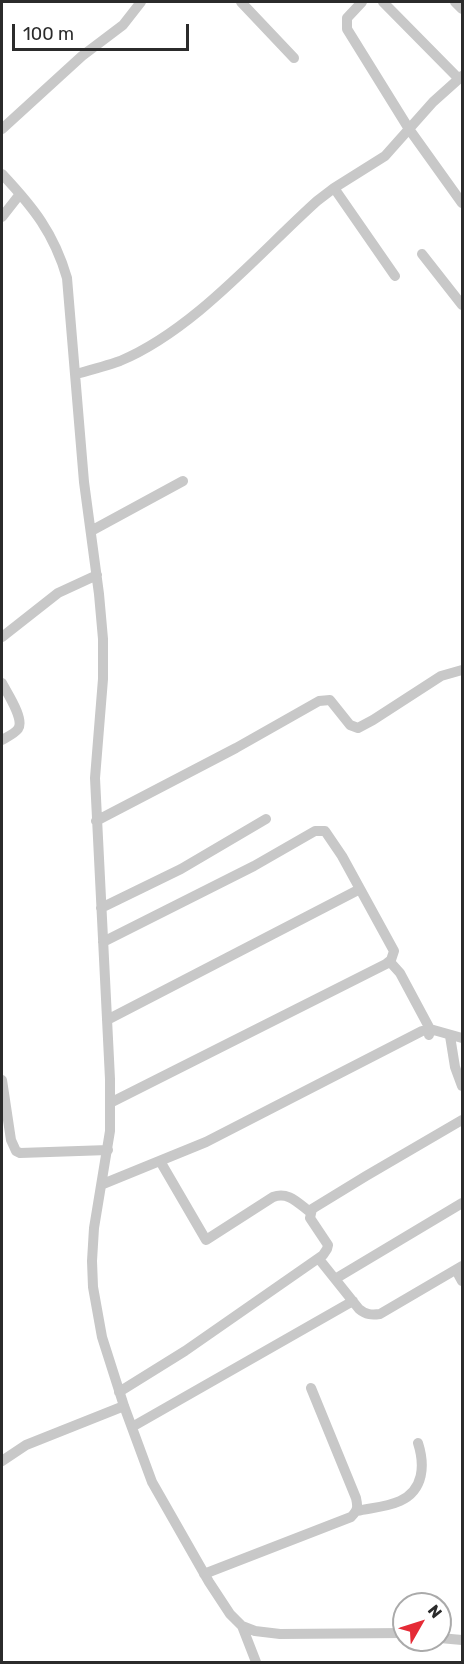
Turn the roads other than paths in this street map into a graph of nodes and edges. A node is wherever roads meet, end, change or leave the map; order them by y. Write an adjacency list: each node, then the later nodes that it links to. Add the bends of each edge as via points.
1 (141, 2): 9 (street, via 123,25 82,56)
2 (241, 2): 7 (street)
3 (362, 2): 10 (street, via 346,18 347,29)
4 (384, 2): 8 (street)
5 (455, 2): 6 (street)
6 (462, 9)
7 (294, 58)
8 (461, 78): 10 (street)
9 (2, 129)
10 (409, 129): 12 (street, via 385,156); 14 (street)
11 (2, 174): 13 (street)
12 (334, 188): 17 (street); 19 (street, via 168,334 121,360)
13 (20, 194): 15 (street); 19 (street, via 48,230 59,252 67,278)
14 (462, 203)
15 (2, 217)
16 (422, 254): 18 (street)
17 (395, 276)
18 (462, 304)
19 (76, 374): 21 (street)
20 (183, 481): 21 (street)
21 (91, 531): 22 (street)
22 (97, 575): 23 (street, via 58,593); 28 (street, via 103,679 95,778)
23 (2, 637)
24 (462, 670): 28 (street, via 441,676 362,728 353,728 330,700 319,700)
25 (2, 683): 26 (street, via 20,718 17,730)
26 (2, 740)
27 (266, 819): 30 (street, via 181,869)
28 (96, 821): 30 (street)
29 (360, 889): 31 (street, via 328,834 321,830); 32 (street, via 393,947); 33 (street)
30 (101, 908): 31 (street)
31 (103, 942): 33 (street)
32 (391, 960): 34 (street); 39 (street)
33 (107, 1020): 39 (street)
34 (429, 1032): 35 (street); 42 (street, via 422,1031 206,1142)
35 (450, 1036): 36 (street); 38 (street)
36 (462, 1038)
37 (2, 1080): 41 (street, via 16,1151)
38 (462, 1086)
39 (110, 1103): 41 (street)
40 (462, 1120): 45 (street)
41 (108, 1150): 43 (street)
42 (160, 1161): 43 (street); 45 (street, via 206,1240 280,1194)
43 (103, 1184): 52 (street, via 94,1228 93,1287 102,1337)
44 (462, 1203): 48 (street)
45 (310, 1212): 46 (street, via 328,1245)
46 (319, 1258): 48 (street); 52 (street)
47 (459, 1268): 49 (street); 50 (street, via 380,1314 365,1314)
48 (335, 1279): 50 (street)
49 (462, 1281)
50 (353, 1302): 54 (street)
51 (311, 1388): 57 (street, via 356,1498)
52 (119, 1392): 53 (street)
53 (123, 1406): 54 (street); 56 (street, via 26,1444)
54 (132, 1427): 58 (street, via 152,1482)
55 (418, 1443): 57 (street, via 422,1471 420,1483 412,1493 400,1502)
56 (2, 1461)
57 (357, 1511): 58 (street, via 351,1517)
58 (204, 1574): 59 (street)
59 (242, 1626): 60 (street, via 280,1634); 61 (street)
60 (392, 1634)
61 (256, 1662)

